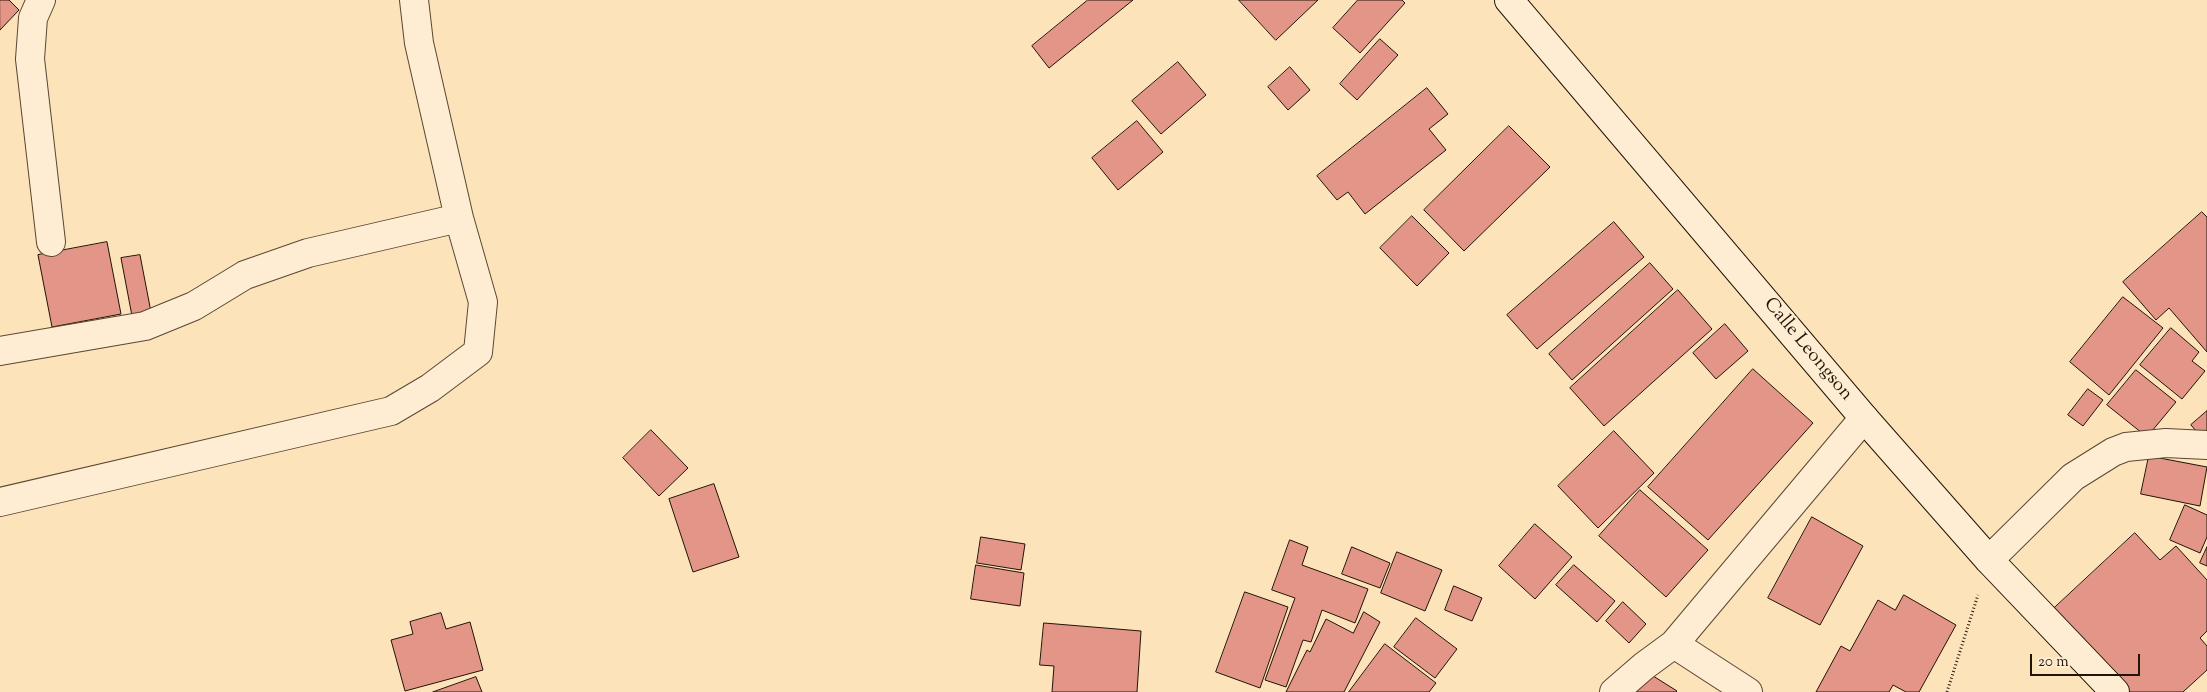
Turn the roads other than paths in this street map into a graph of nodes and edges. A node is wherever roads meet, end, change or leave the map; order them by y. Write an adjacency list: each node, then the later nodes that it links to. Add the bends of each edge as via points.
1 (41, 0): 5 (street, via 34,18 30,59)
2 (414, 0): 4 (street, via 419,43)
3 (1509, 0): 7 (street, Calle Leongson)
4 (459, 218): 6 (street, via 308,253 272,265 245,275 194,306 146,326); 9 (street, via 483,302 478,352 430,388 391,410)
5 (51, 242)
6 (0, 351)
7 (1864, 418): 10 (street, Calle Leongson); 11 (street)
8 (2207, 445): 10 (street, via 2166,443 2126,447 2113,452 2073,477)
9 (0, 502)
10 (1989, 560): 14 (street, Calle Leongson)
11 (1674, 644): 12 (street); 13 (street)
12 (1614, 692)
13 (1748, 692)
14 (2115, 692)

